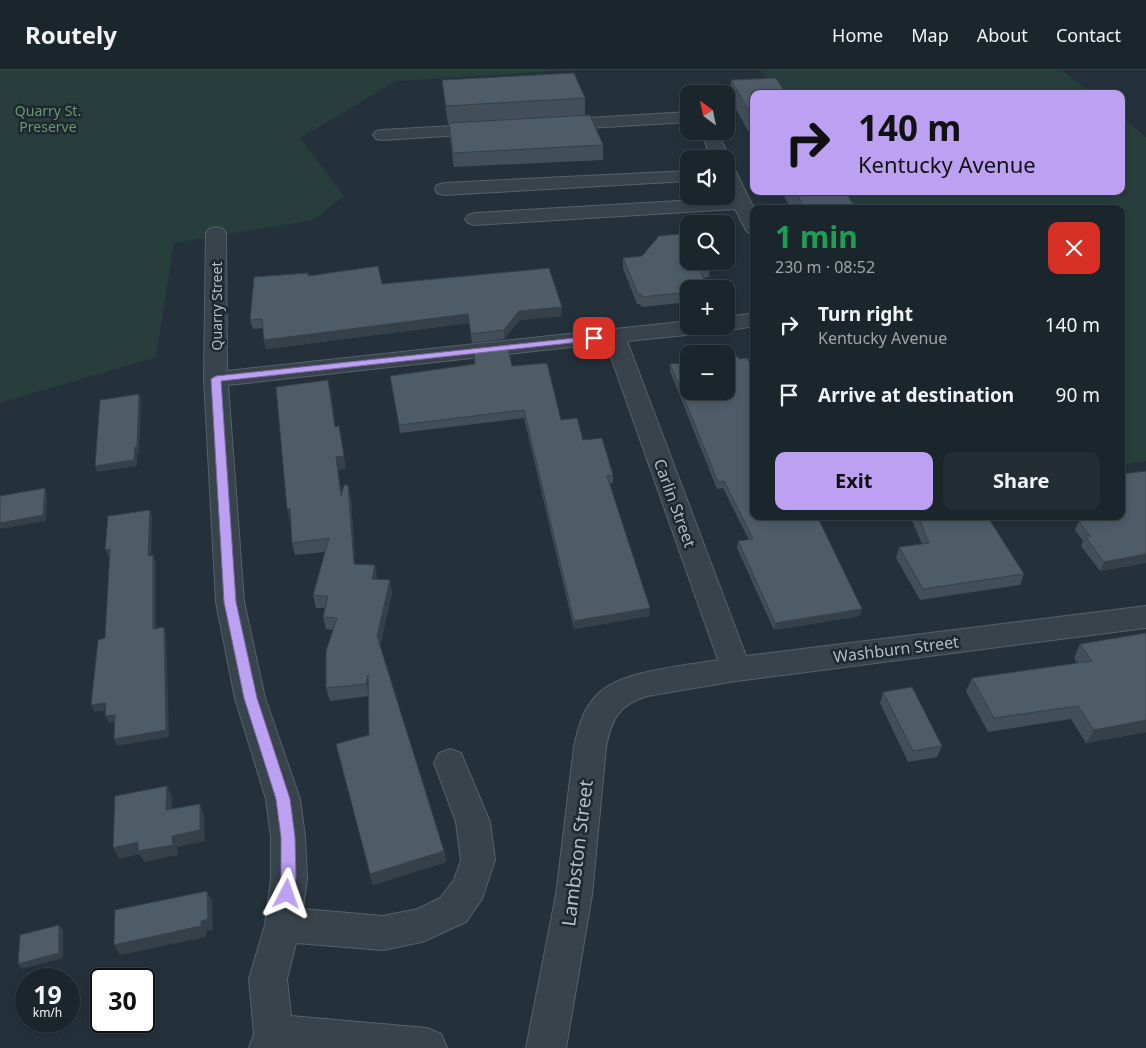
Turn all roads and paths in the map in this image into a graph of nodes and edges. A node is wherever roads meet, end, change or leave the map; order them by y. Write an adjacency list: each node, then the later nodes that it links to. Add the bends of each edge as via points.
1 (680, 118): 2 (street)
2 (540, 126)
3 (501, 128): 4 (street)
4 (382, 135)
5 (680, 176): 6 (street)
6 (444, 189)
7 (735, 189): 8 (street)
8 (742, 203): 9 (street); 10 (street)
9 (475, 219)
10 (750, 220)
11 (216, 233): 16 (street, Quarry Street)
12 (750, 320): 13 (street)
13 (735, 322)
14 (680, 329): 15 (street)
15 (614, 336): 16 (street); 18 (street, Carlin Street)
16 (216, 379): 21 (street, Quarry Street, via 230,602 250,698 283,799 288,837 289,878)
17 (1146, 617): 18 (street, Washburn Street)
18 (736, 669): 19 (street, Washburn Street)
19 (646, 684): 24 (street, Lambston Street, via 625,691 608,703 595,723 574,895)
20 (450, 763): 21 (street, via 473,822 478,860 470,888 453,910 422,925 382,933)
21 (283, 925): 22 (street, Quarry Street, via 268,979)
22 (272, 1041): 23 (street)
23 (427, 1048)
24 (546, 1048)

